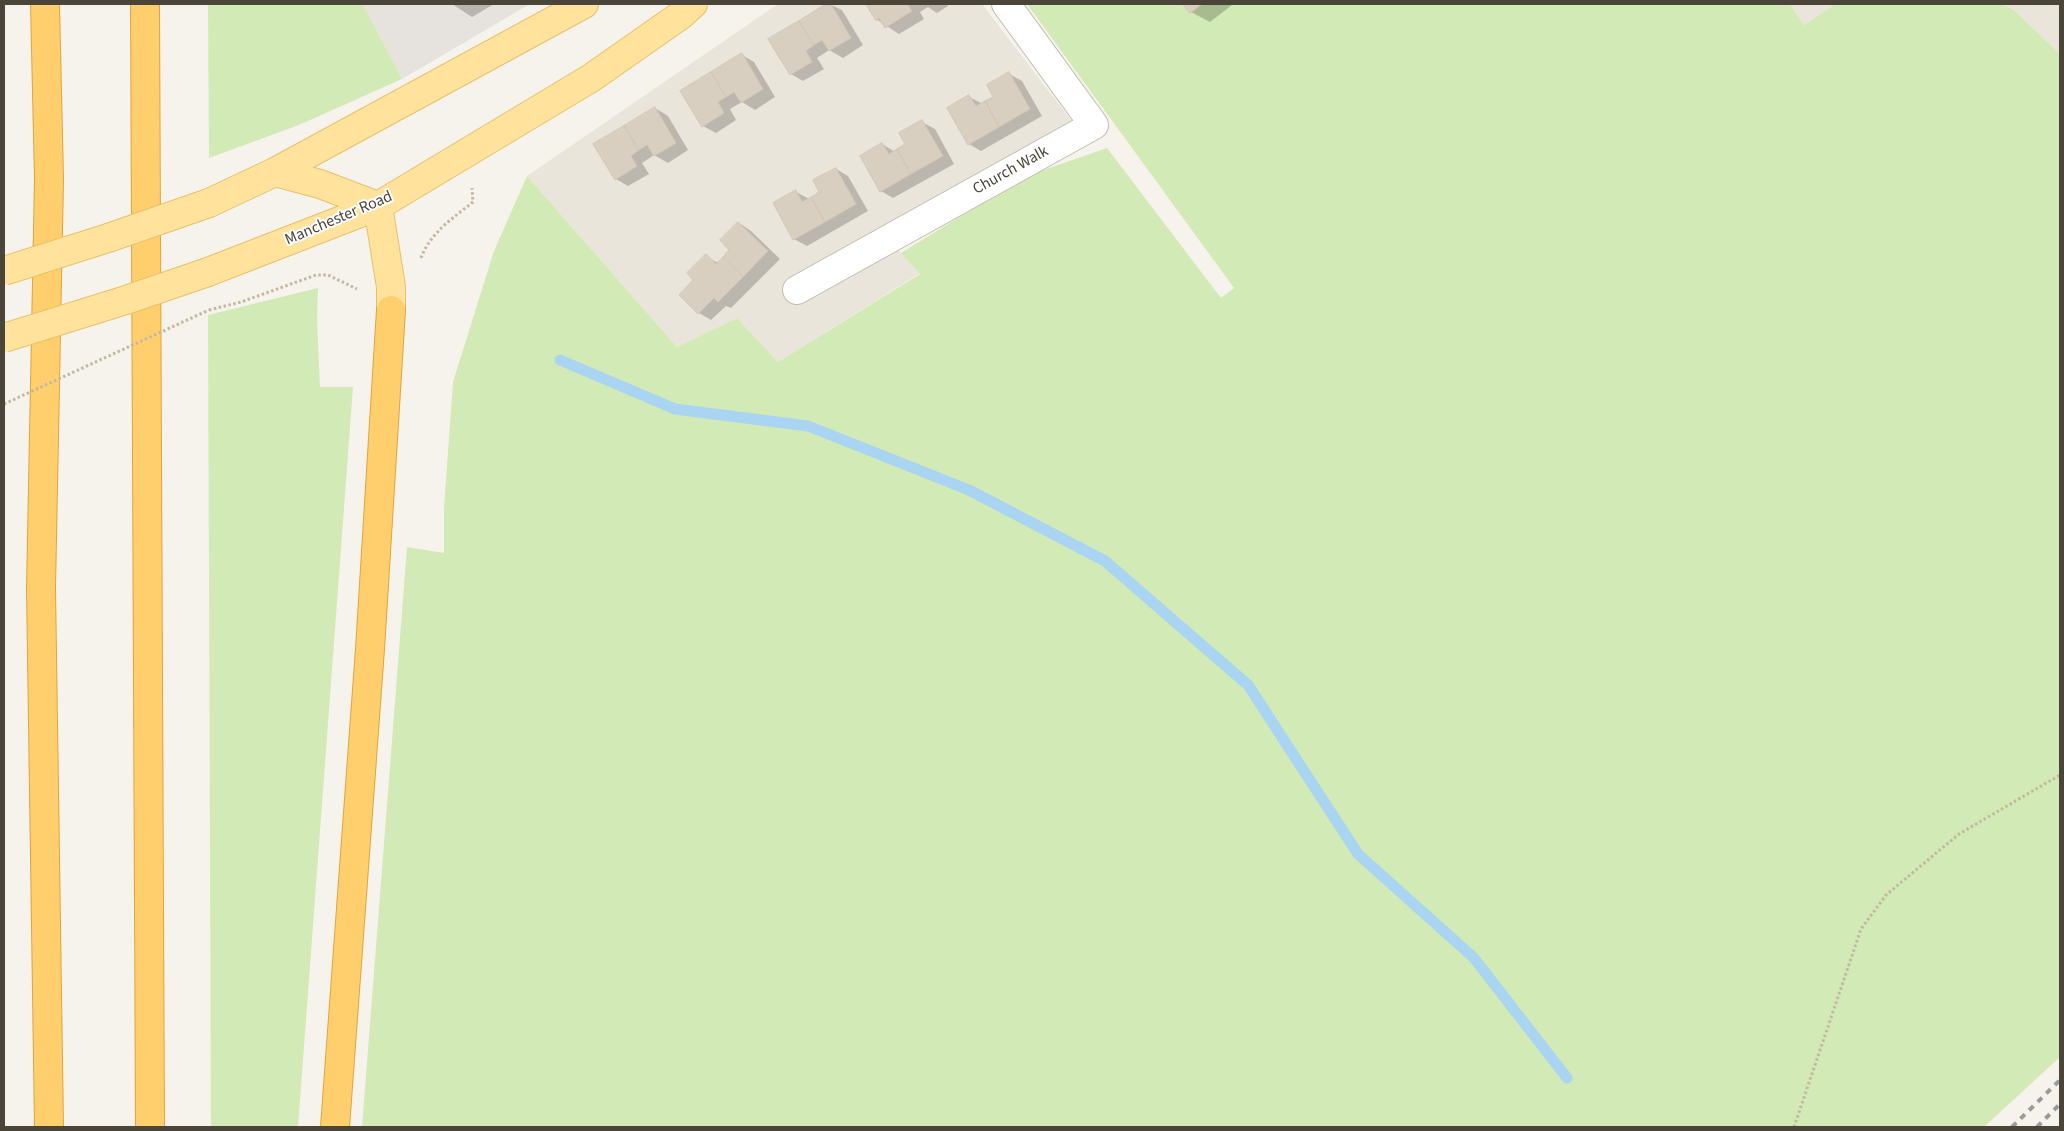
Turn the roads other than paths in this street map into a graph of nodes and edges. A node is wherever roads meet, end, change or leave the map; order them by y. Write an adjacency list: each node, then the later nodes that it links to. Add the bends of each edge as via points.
1 (45, 4): 12 (highway, via 49,179 41,588)
2 (144, 4): 13 (highway)
3 (584, 4): 6 (main road)
4 (693, 4): 7 (main road, Manchester Road, via 591,78)
5 (1006, 4): 9 (street, Church Walk, via 1094,125)
6 (275, 172): 7 (main road, via 320,184); 8 (main road, bridge, via 209,203)
7 (378, 206): 10 (main road, via 391,287); 11 (main road, Manchester Road, bridge, via 208,272)
8 (4, 271)
9 (797, 290)
10 (391, 310): 14 (highway)
11 (4, 338)
12 (49, 1127)
13 (150, 1127)
14 (336, 1127)

